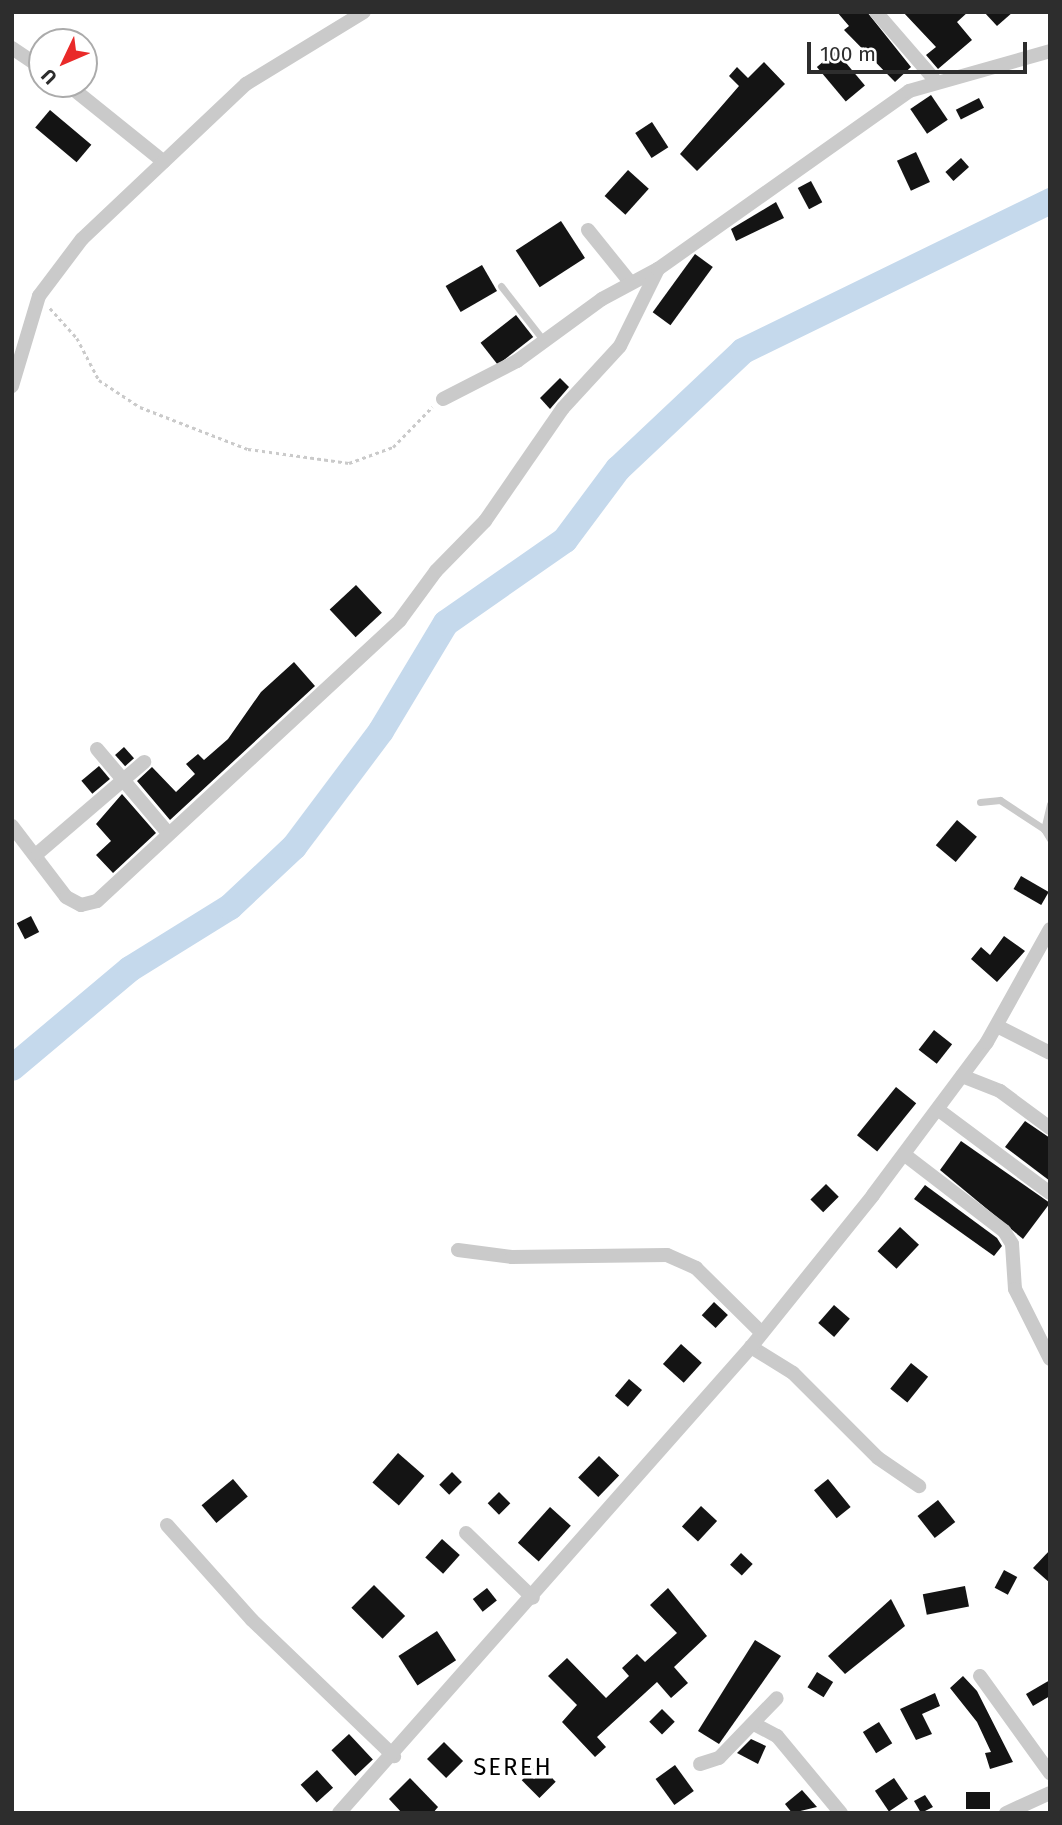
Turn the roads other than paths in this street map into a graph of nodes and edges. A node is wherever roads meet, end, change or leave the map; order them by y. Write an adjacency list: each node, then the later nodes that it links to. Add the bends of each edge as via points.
1 (364, 12): 8 (street, via 253,78)
2 (876, 12): 6 (street)
3 (12, 48): 5 (street)
4 (1050, 51): 6 (street)
5 (28, 59)
6 (935, 80): 10 (street, via 885,106)
7 (84, 98): 8 (street)
8 (164, 162): 14 (street, via 82,239 39,296)
9 (588, 230): 11 (street)
10 (659, 269): 11 (street); 23 (street, via 620,346 563,408 485,521 436,570 400,620)
11 (630, 282): 13 (street)
12 (502, 286): 13 (lane)
13 (545, 341): 15 (street)
14 (12, 386)
15 (443, 399)
16 (97, 750): 18 (street)
17 (144, 762): 18 (street)
18 (123, 781): 23 (street); 25 (street)
19 (980, 802): 22 (lane, via 1000,800)
20 (1050, 804): 22 (lane)
21 (12, 826): 25 (street)
22 (1044, 829): 24 (lane)
23 (168, 833): 25 (street, via 89,905 66,897)
24 (1050, 839)
25 (38, 853)
26 (1050, 929): 27 (street)
27 (997, 1026): 28 (street); 29 (street)
28 (1050, 1053)
29 (962, 1076): 30 (street); 31 (street, via 1000,1091)
30 (940, 1111): 32 (street); 33 (street)
31 (1050, 1128)
32 (905, 1155): 35 (street); 37 (street, via 1004,1231 1012,1244 1015,1289)
33 (1050, 1193)
34 (458, 1250): 35 (street, via 512,1257 667,1255 696,1268)
35 (761, 1332): 36 (street)
36 (751, 1347): 38 (street, via 793,1373 878,1458); 41 (street)
37 (1050, 1359)
38 (919, 1486)
39 (167, 1525): 45 (street, via 252,1620)
40 (466, 1534): 41 (street)
41 (533, 1598): 45 (street)
42 (980, 1676): 47 (street)
43 (777, 1698): 44 (street)
44 (756, 1725): 46 (street, via 719,1758); 50 (street, via 778,1737)
45 (394, 1756): 49 (street)
46 (700, 1764)
47 (1050, 1773)
48 (1050, 1793): 51 (street)
49 (339, 1813)
50 (841, 1813)
51 (1006, 1813)

